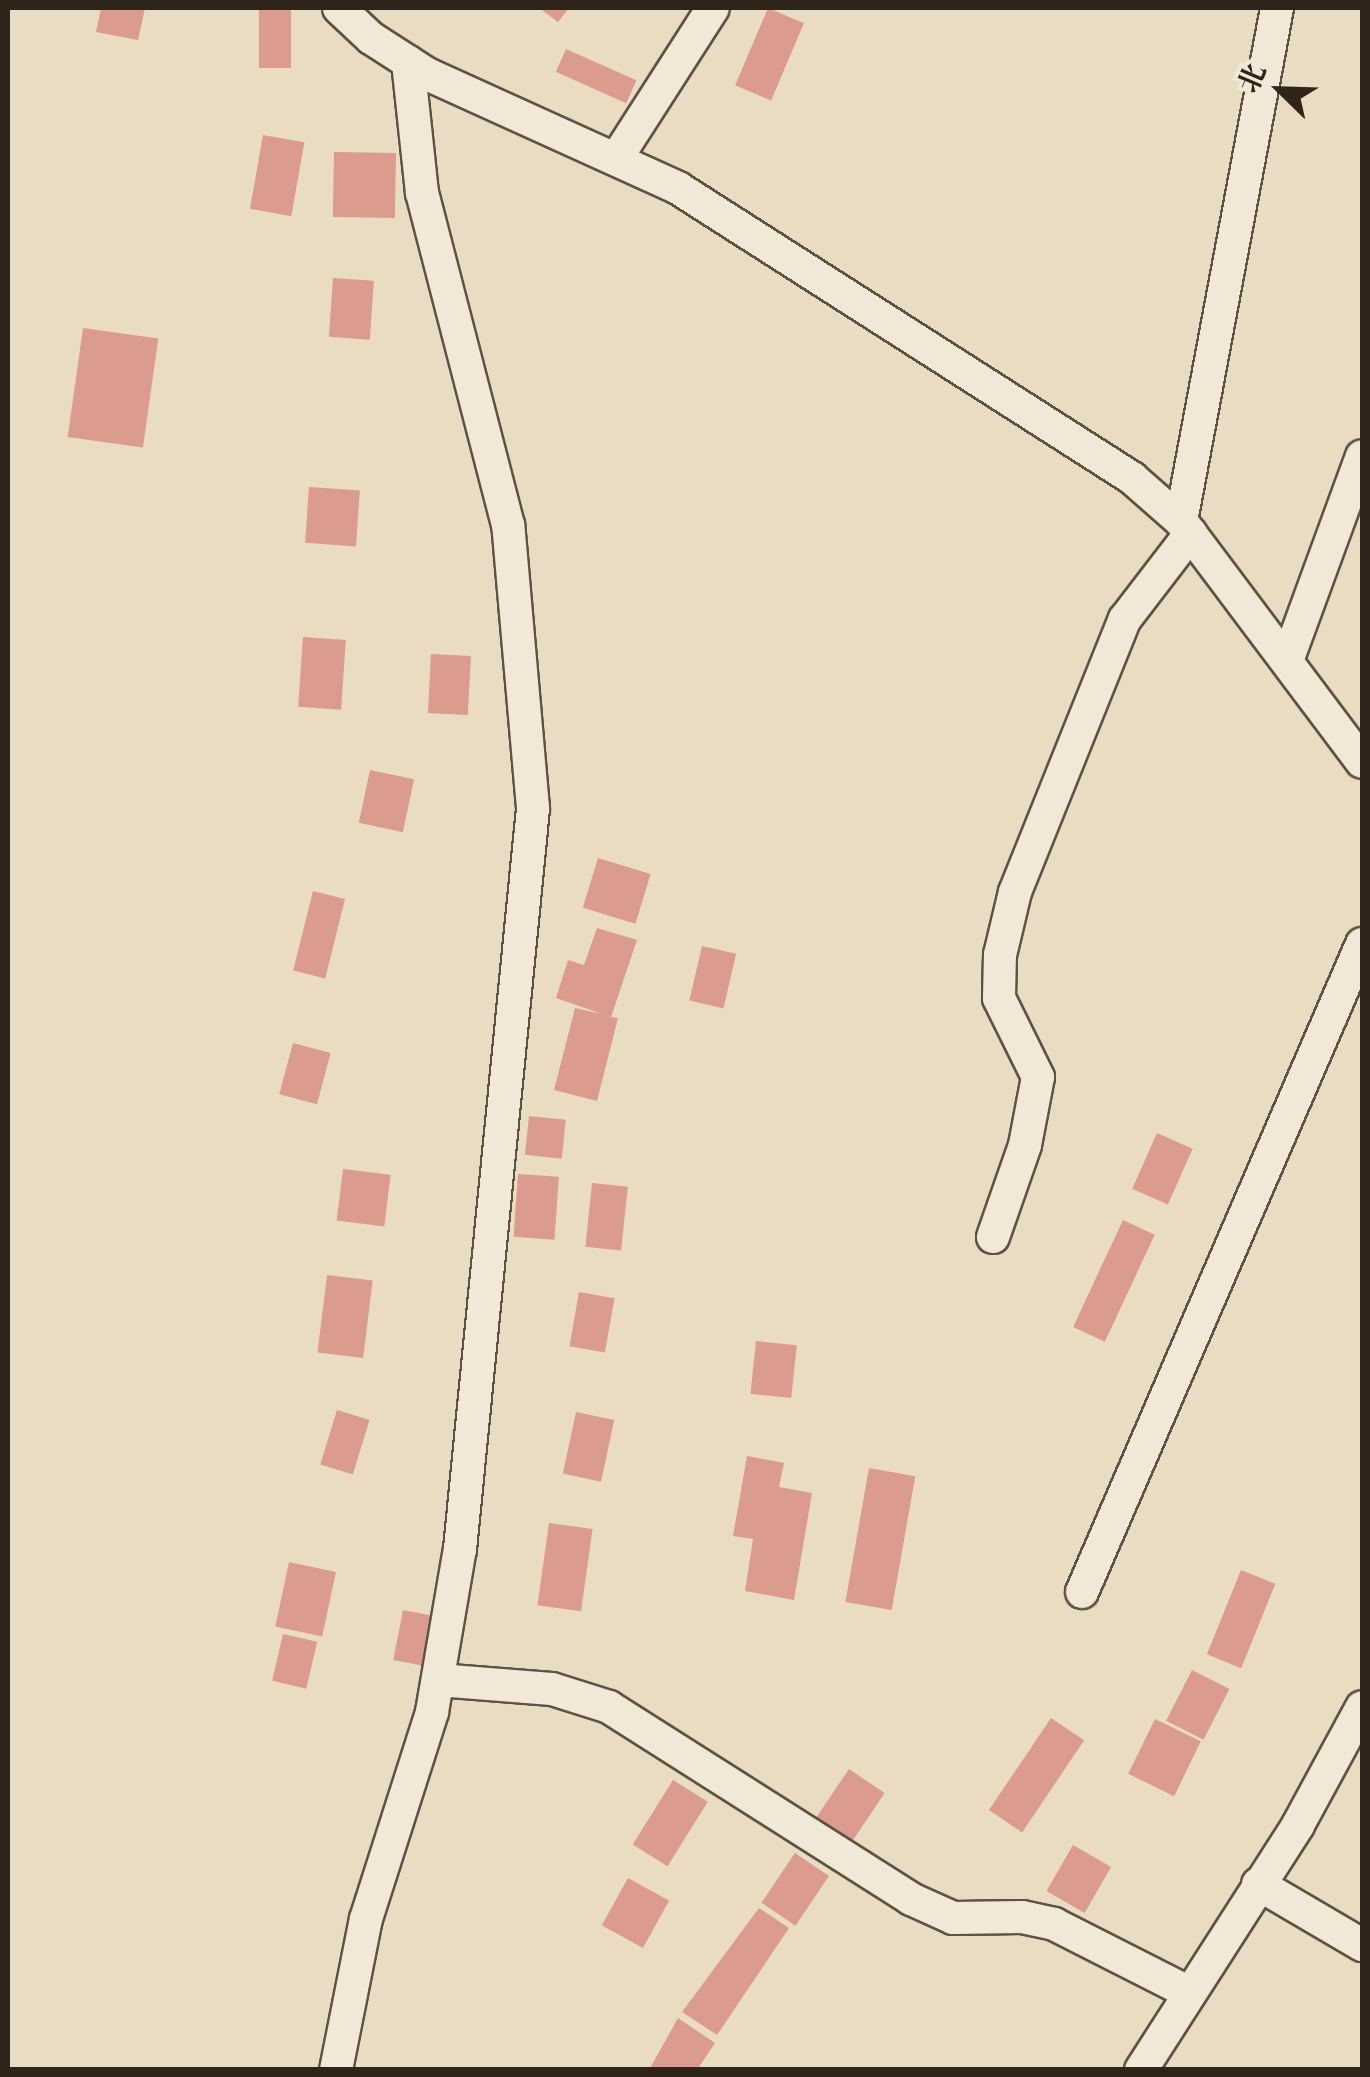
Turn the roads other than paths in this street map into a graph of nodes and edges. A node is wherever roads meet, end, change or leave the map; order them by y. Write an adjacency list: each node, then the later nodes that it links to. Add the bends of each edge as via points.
1 (338, 8): 4 (street)
2 (713, 8): 5 (street)
3 (1276, 8): 7 (street)
4 (408, 62): 5 (street); 13 (street, via 422,193 508,526 533,808 460,1549)
5 (616, 159): 7 (street, via 778,248 1132,478)
6 (1362, 456): 8 (street)
7 (1186, 527): 8 (street); 11 (street, via 1124,619 1015,892 1000,955 999,998 1038,1077)
8 (1287, 660): 9 (street)
9 (1362, 762)
10 (1362, 944): 12 (street)
11 (994, 1237)
12 (1082, 1592)
13 (438, 1680): 17 (street, via 552,1688 609,1707 911,1900 952,1918 1022,1917 1054,1924); 18 (street, via 366,1919)
14 (1362, 1707): 15 (street)
15 (1258, 1884): 16 (street); 17 (street)
16 (1362, 1945)
17 (1186, 1992): 19 (street)
18 (336, 2070)
19 (1141, 2070)

